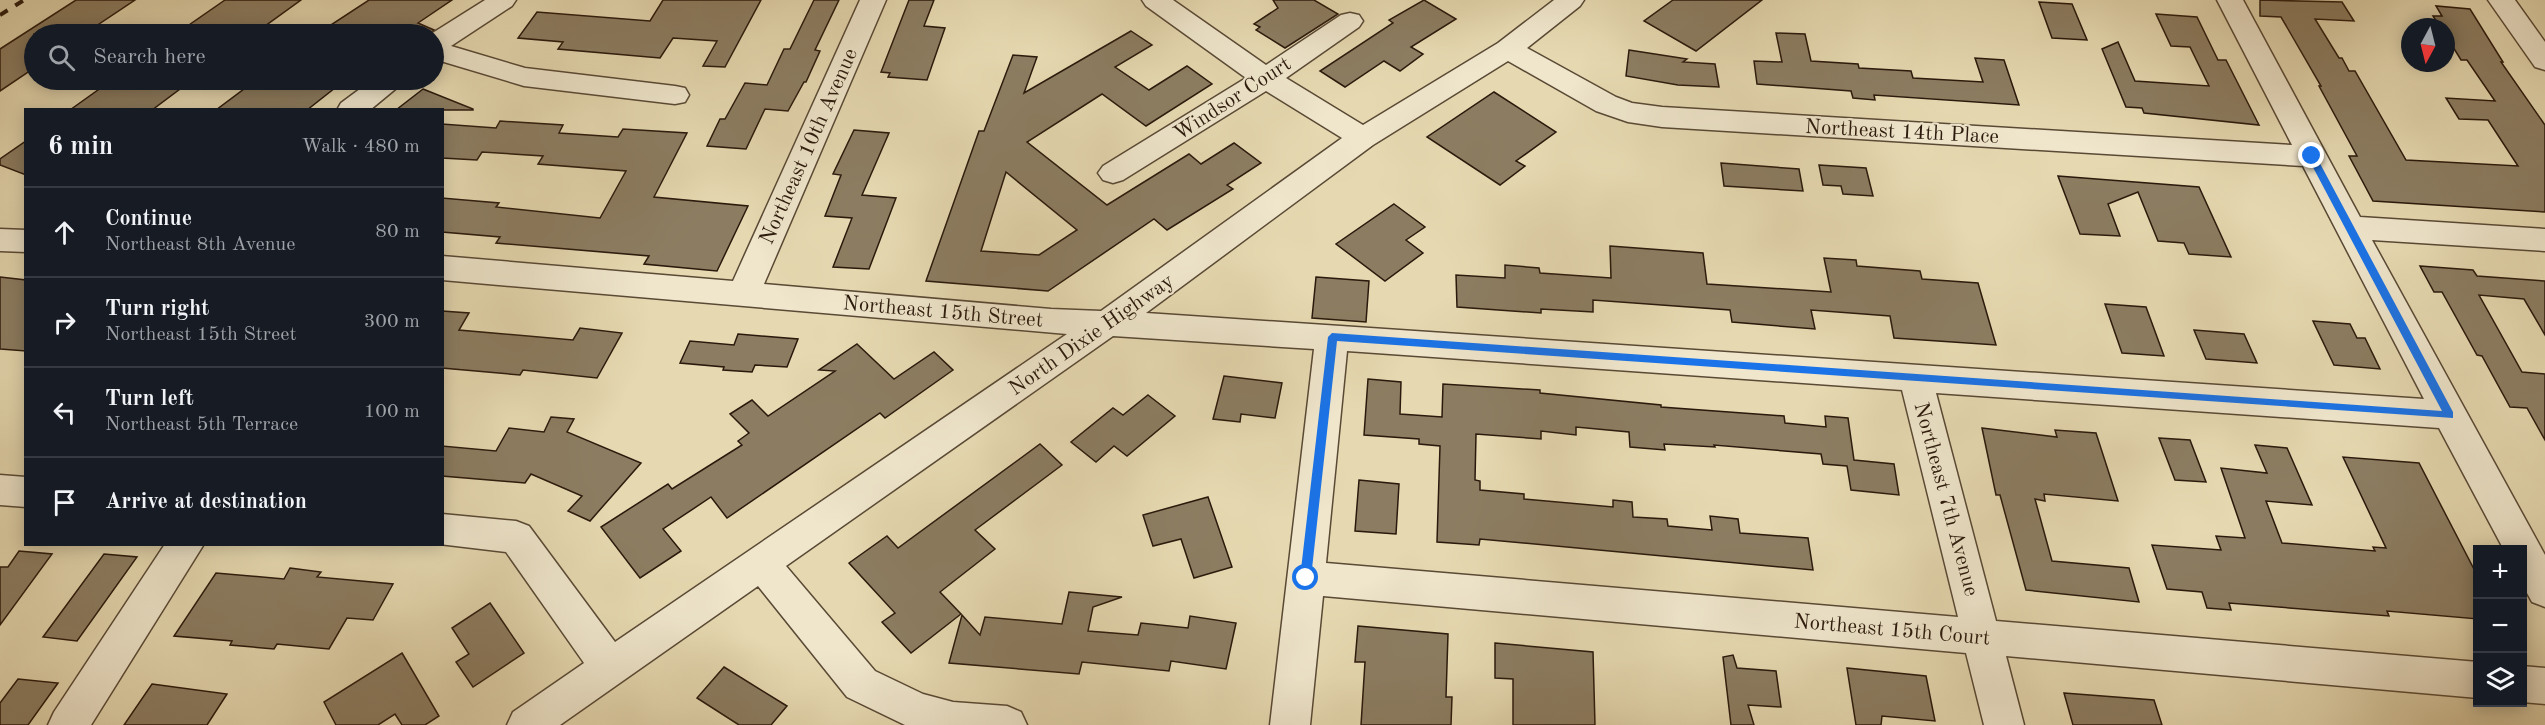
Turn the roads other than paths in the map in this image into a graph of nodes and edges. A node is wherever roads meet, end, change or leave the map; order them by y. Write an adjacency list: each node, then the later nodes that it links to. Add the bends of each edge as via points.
1 (503, 0): 8 (street)
2 (873, 0): 24 (street, Northeast 10th Avenue)
3 (1155, 0): 12 (street)
4 (2230, 0): 17 (street)
5 (2501, 0): 11 (street)
6 (1554, 4): 9 (street, North Dixie Highway)
7 (1350, 21): 12 (street, Windsor Court)
8 (444, 40)
9 (1508, 49): 16 (street, North Dixie Highway); 17 (street, Northeast 14th Place, via 1606,104 1662,117)
10 (444, 50): 14 (street, via 524,77)
11 (2545, 60)
12 (1266, 78): 16 (street); 18 (street, Windsor Court)
13 (376, 90): 15 (street)
14 (675, 95)
15 (354, 108)
16 (1364, 138): 25 (street, North Dixie Highway)
17 (2312, 156): 19 (street)
18 (1113, 173)
19 (2350, 227): 21 (street); 28 (street)
20 (0, 240): 22 (street)
21 (2545, 240)
22 (24, 241)
23 (444, 268): 24 (street, Northeast 15th Street)
24 (744, 293): 25 (street, Northeast 15th Street)
25 (1108, 323): 26 (street, Northeast 15th Street); 33 (street, North Dixie Highway)
26 (1332, 337): 27 (street, Northeast 15th Street); 34 (street)
27 (1916, 379): 28 (street, Northeast 15th Street); 36 (street, Northeast 7th Avenue)
28 (2449, 415): 35 (street)
29 (0, 490): 30 (street)
30 (24, 492)
31 (444, 530): 37 (street, via 516,537)
32 (185, 546): 41 (street)
33 (762, 564): 37 (street, North Dixie Highway); 43 (street, via 861,684 917,711 953,721)
34 (1306, 578): 36 (street, Northeast 15th Court); 44 (street)
35 (2545, 590)
36 (1983, 636): 38 (street, Northeast 15th Court); 45 (street, Northeast 7th Avenue)
37 (610, 667): 42 (street, North Dixie Highway)
38 (2473, 680)
39 (2527, 684): 40 (street)
40 (2545, 686)
41 (68, 725)
42 (527, 725)
43 (1007, 725)
44 (1290, 725)
45 (2004, 725)

